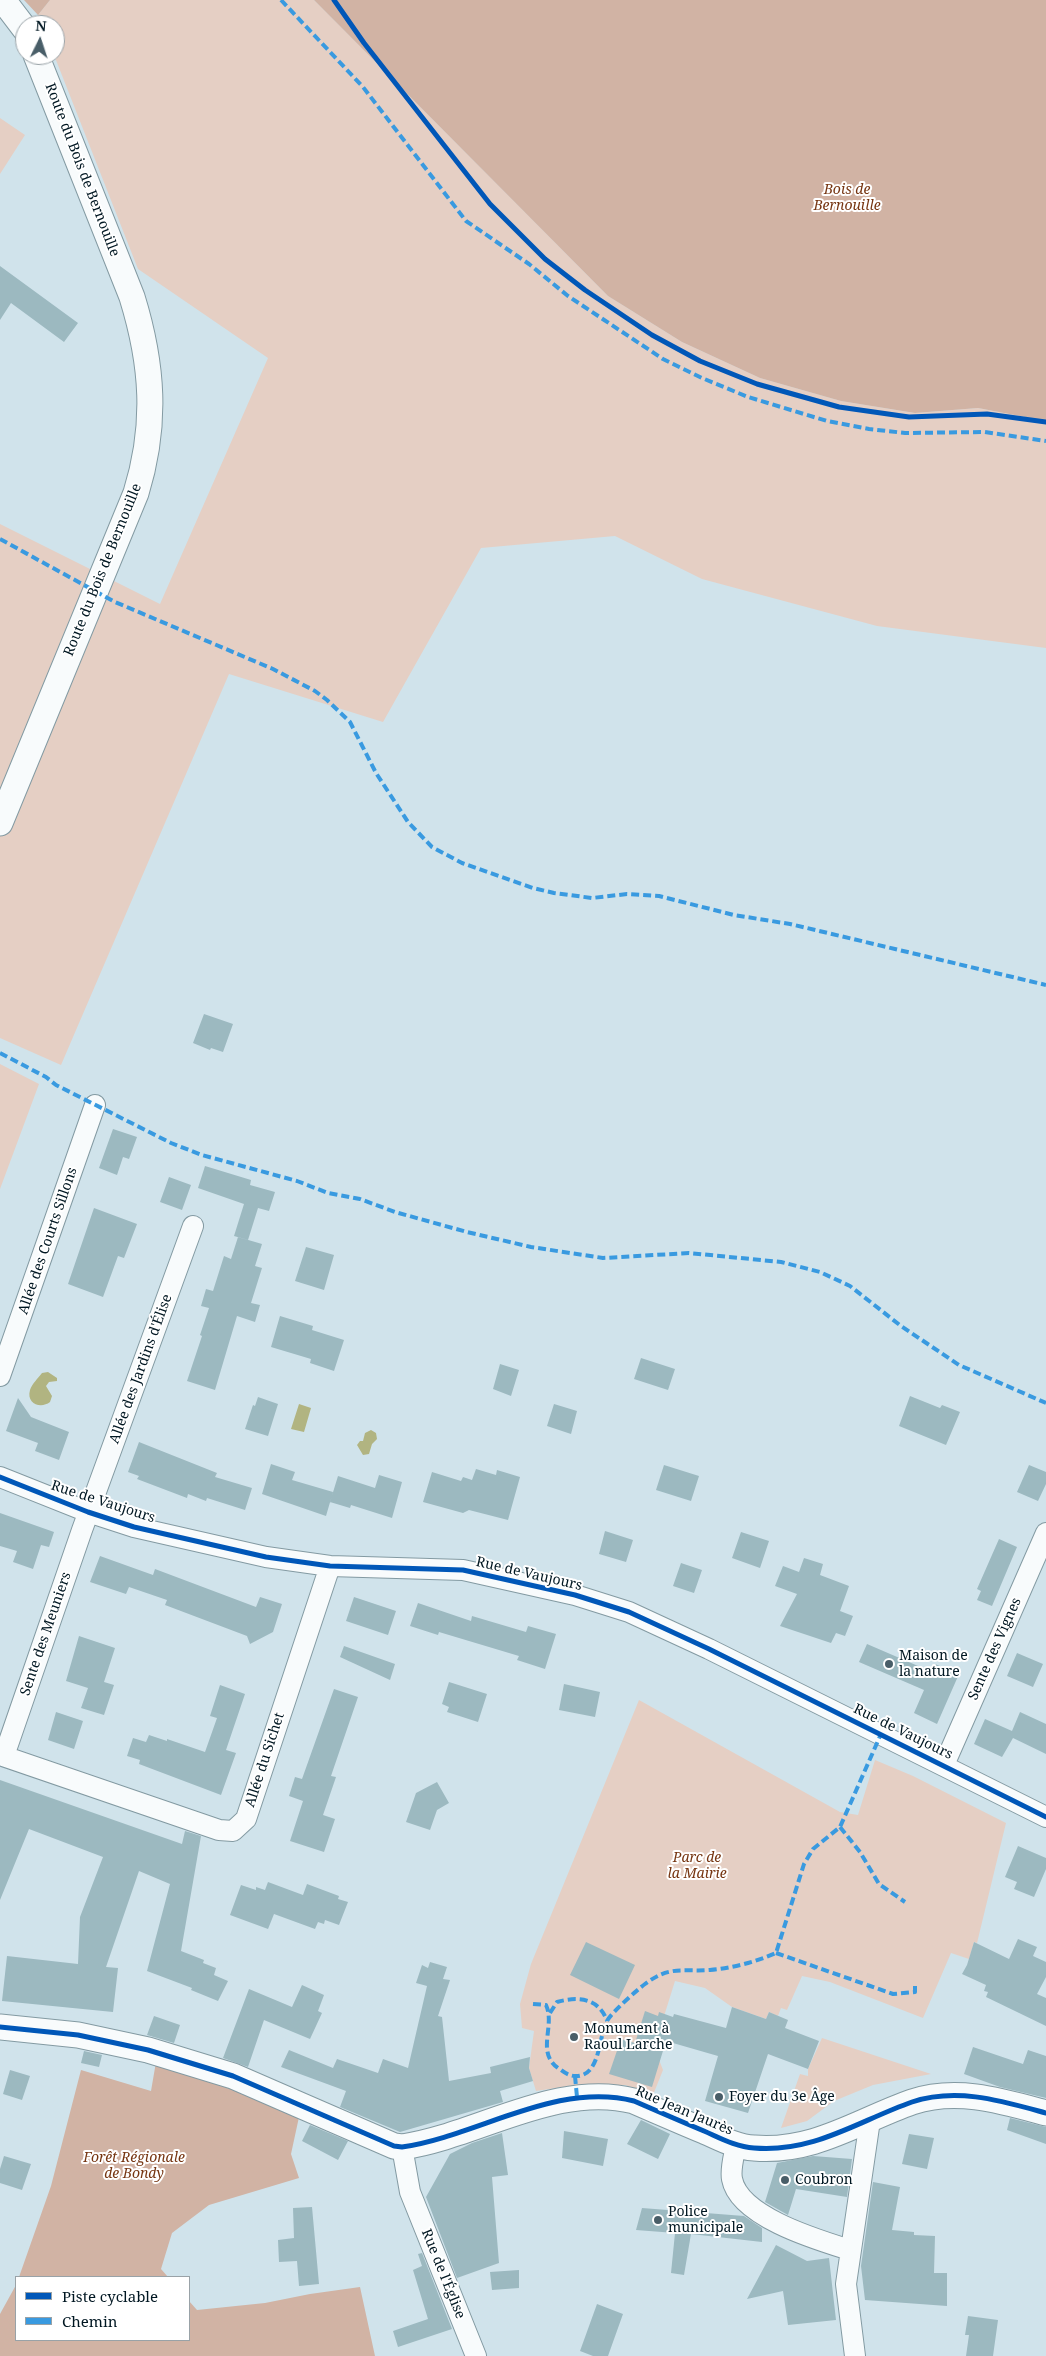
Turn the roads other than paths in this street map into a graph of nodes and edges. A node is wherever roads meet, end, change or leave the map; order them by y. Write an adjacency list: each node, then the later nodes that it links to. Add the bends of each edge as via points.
1 (3, 0): 2 (street)
2 (15, 16)
3 (40, 65): 4 (street, Route du Bois de Bernouille, via 132,297 143,333 151,405 147,453 136,493)
4 (0, 823)
5 (95, 1105): 7 (street, Allée des Courts Sillons)
6 (193, 1226): 9 (street, Allée des Jardins d'Élise)
7 (0, 1376)
8 (0, 1477): 9 (street, Rue de Vaujours)
9 (88, 1512): 11 (street, Rue de Vaujours, via 134,1527 266,1557); 12 (street, Sente des Meuniers)
10 (1046, 1533): 13 (street, Sente des Vignes)
11 (330, 1566): 12 (street, Allée du Sichet, via 246,1819 233,1831 219,1830); 13 (street, Rue de Vaujours, via 463,1570 576,1595 620,1609 709,1649)
12 (2, 1755)
13 (944, 1766): 14 (street, Rue de Vaujours)
14 (1046, 1817)
15 (0, 2027): 19 (street, via 78,2035 148,2050 233,2076)
16 (1046, 2113): 17 (street, Rue Jean Jaurès, via 995,2099 964,2095 913,2102)
17 (870, 2120): 18 (street, Rue Jean Jaurès, via 795,2148 760,2149); 20 (street)
18 (736, 2145): 19 (street, Rue Jean Jaurès, via 634,2101 596,2096 577,2097); 20 (street, via 732,2179 745,2203 795,2232)
19 (402, 2147): 21 (street, Rue de l'Église, via 410,2192)
20 (850, 2250): 22 (street, via 846,2284)
21 (476, 2356)
22 (855, 2356)

